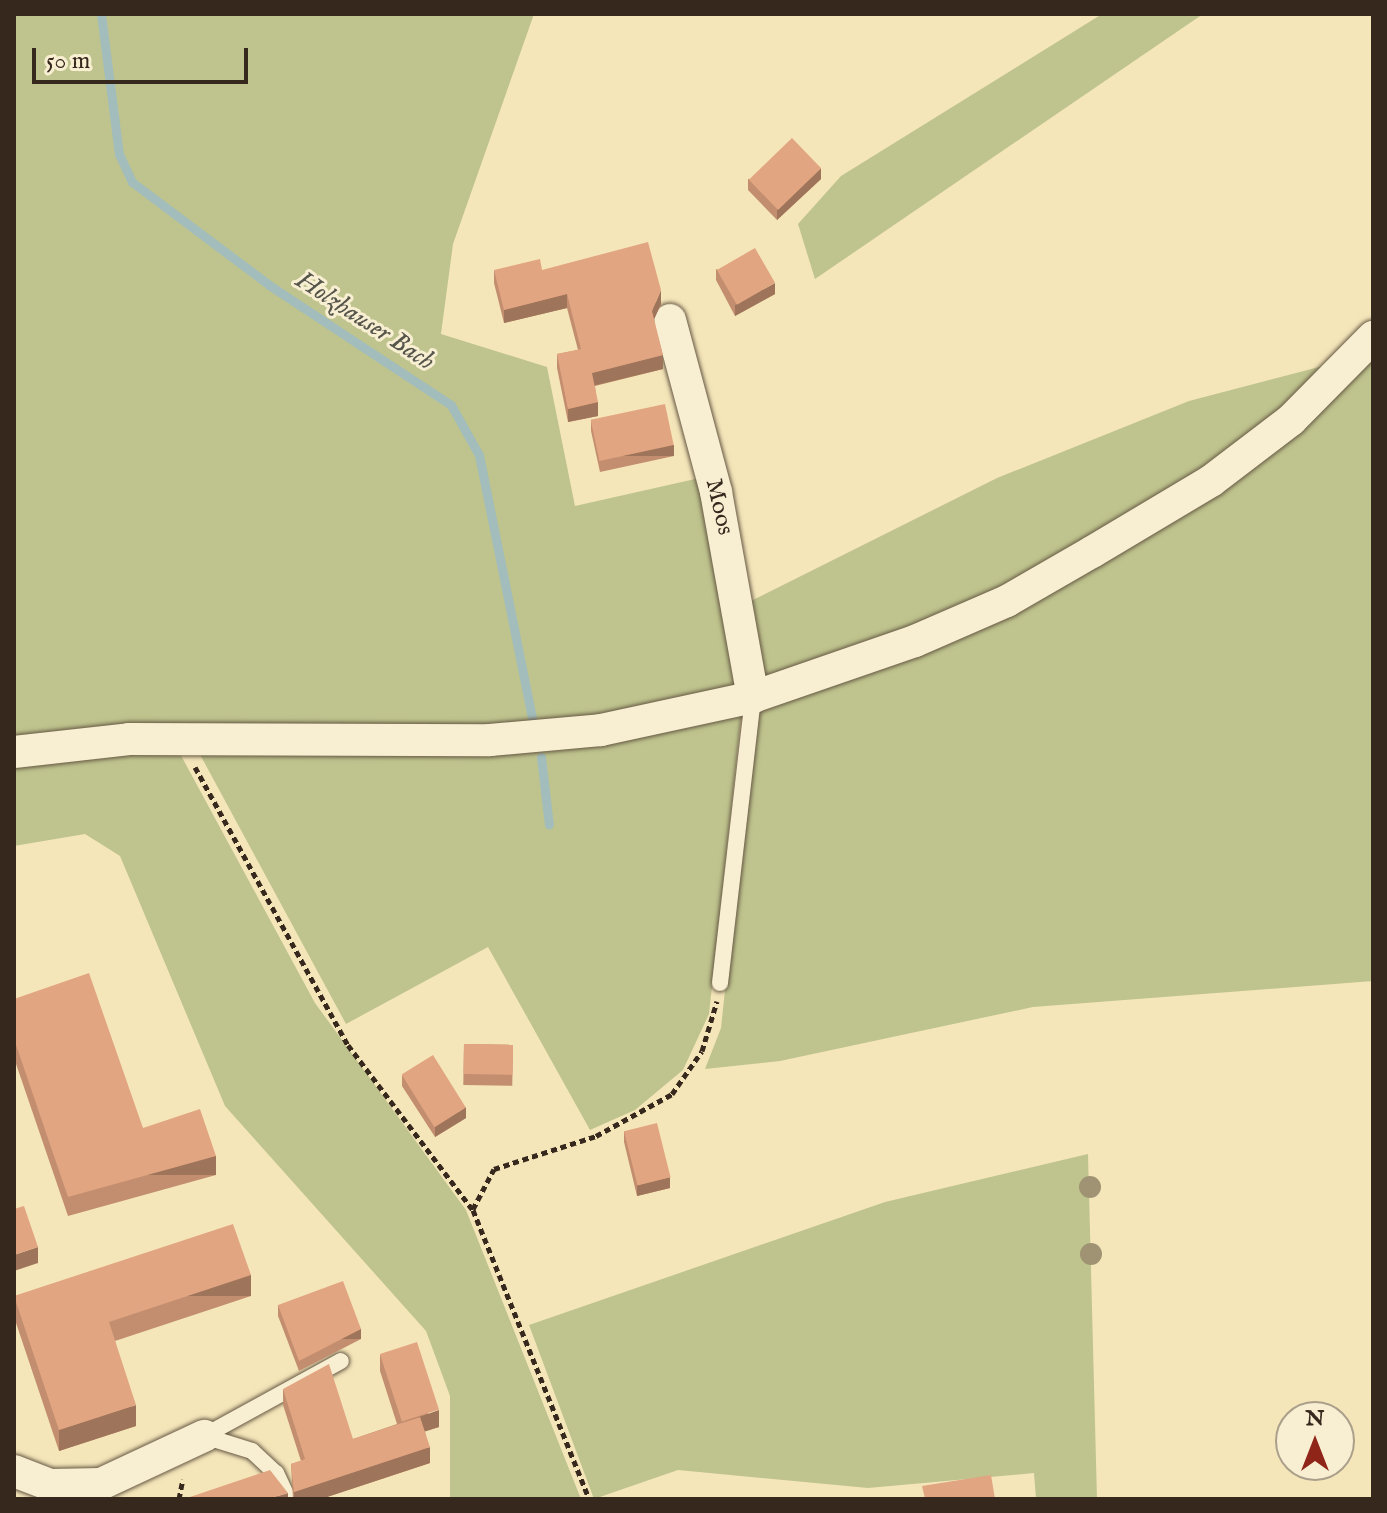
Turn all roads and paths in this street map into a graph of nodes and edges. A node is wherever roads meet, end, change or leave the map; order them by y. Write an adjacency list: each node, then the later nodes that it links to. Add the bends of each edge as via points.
1 (670, 320): 3 (street, Moos, via 716,492)
2 (1373, 337): 3 (street, via 1280,429 1211,481 1092,552 968,618)
3 (753, 697): 4 (street, via 601,730 490,740); 6 (lane)
4 (179, 739): 5 (street); 7 (path, via 348,1045)
5 (14, 752)
6 (720, 983): 7 (path, via 713,1025 672,1094 596,1136 494,1169)
7 (473, 1210): 12 (path)
8 (341, 1361): 9 (lane)
9 (204, 1436): 10 (street, via 101,1484 51,1485); 11 (lane, via 252,1451 276,1473)
10 (14, 1471)
11 (288, 1499)
12 (589, 1499)

